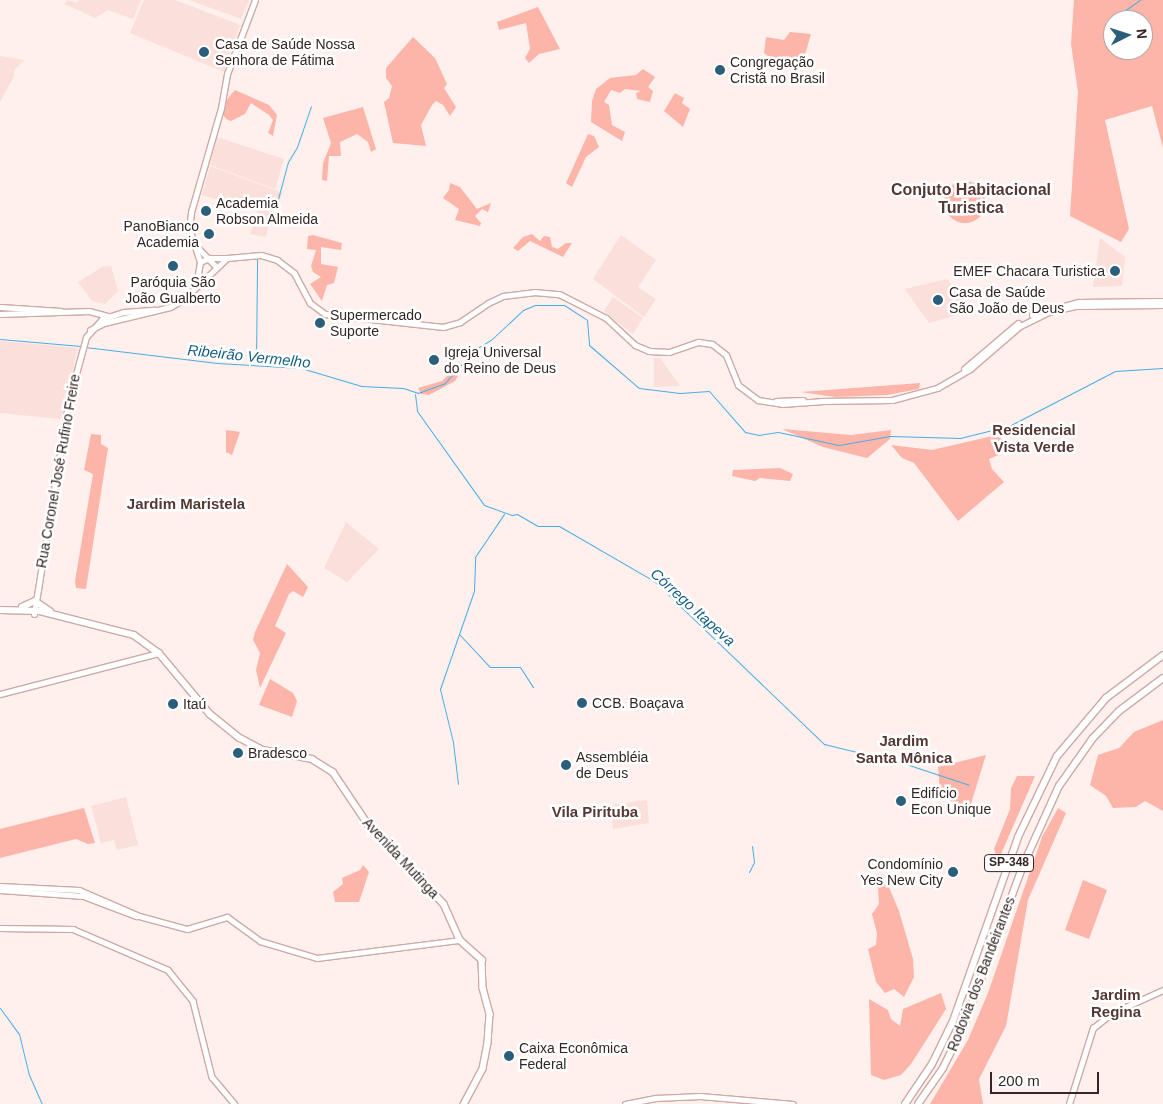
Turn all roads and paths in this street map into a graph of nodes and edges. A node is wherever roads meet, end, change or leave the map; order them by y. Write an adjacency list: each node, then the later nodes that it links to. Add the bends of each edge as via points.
1 (255, 0): 2 (main road, via 234,51 189,222)
2 (195, 244): 3 (main road); 5 (main road)
3 (209, 258): 4 (main road); 5 (main road); 6 (main road)
4 (227, 258): 6 (main road); 8 (main road, via 253,254 276,260 294,273 310,303 325,314 431,328 460,322 505,296 534,292 559,294 606,318 635,345 649,351 669,352 703,342 712,344 726,355 738,384 758,400 888,400 916,396 948,383 972,368 1020,326 1049,312 1076,306)
5 (200, 262): 7 (main road)
6 (216, 267): 7 (main road)
7 (200, 277): 10 (main road, via 184,299)
8 (1163, 303)
9 (0, 307): 11 (main road)
10 (163, 310): 13 (main road); 13 (main road, via 124,312)
11 (67, 312): 12 (main road); 13 (main road, via 88,312)
12 (0, 314)
13 (105, 319): 14 (main road, Rua Coronel José Rufino Freire, via 90,330 80,355 56,465)
14 (35, 600): 15 (main road); 17 (main road, Rua Coronel José Rufino Freire); 18 (main road)
15 (16, 609): 16 (main road, Avenida Mutinga); 17 (main road, Avenida Mutinga)
16 (0, 610)
17 (34, 612): 18 (main road, Avenida Mutinga); 19 (main road, Avenida Mutinga)
18 (56, 616): 19 (main road, Avenida Mutinga)
19 (62, 618): 20 (main road, Avenida Mutinga, via 126,631)
20 (159, 653): 23 (street); 28 (main road, Avenida Mutinga, via 210,714 240,738 263,750 312,759 333,772 368,824 444,904)
21 (1163, 655): 35 (highway, Rodovia dos Bandeirantes / SP-348, via 1106,698 1057,756 1018,837 953,1021 932,1064)
22 (1163, 678): 36 (highway, Rodovia dos Bandeirantes / SP-348, via 1106,724 1059,786 1024,863 964,1025 943,1068)
23 (0, 694)
24 (0, 886): 26 (main road, via 79,890)
25 (0, 890): 26 (main road, via 83,896)
26 (130, 913): 28 (main road, via 187,930 227,917 254,939 317,958)
27 (0, 928): 31 (street, via 72,929 168,970 192,1001 212,1077)
28 (460, 940): 32 (main road, Avenida Mutinga, via 482,960 484,996 490,1014 483,1069)
29 (1163, 990): 37 (street, via 1112,1013 1093,1028)
30 (778, 1103): 33 (street, via 700,1096 656,1098); 34 (street)
31 (235, 1104)
32 (464, 1104)
33 (625, 1104)
34 (793, 1104)
35 (904, 1104)
36 (918, 1104)
37 (1069, 1104)

